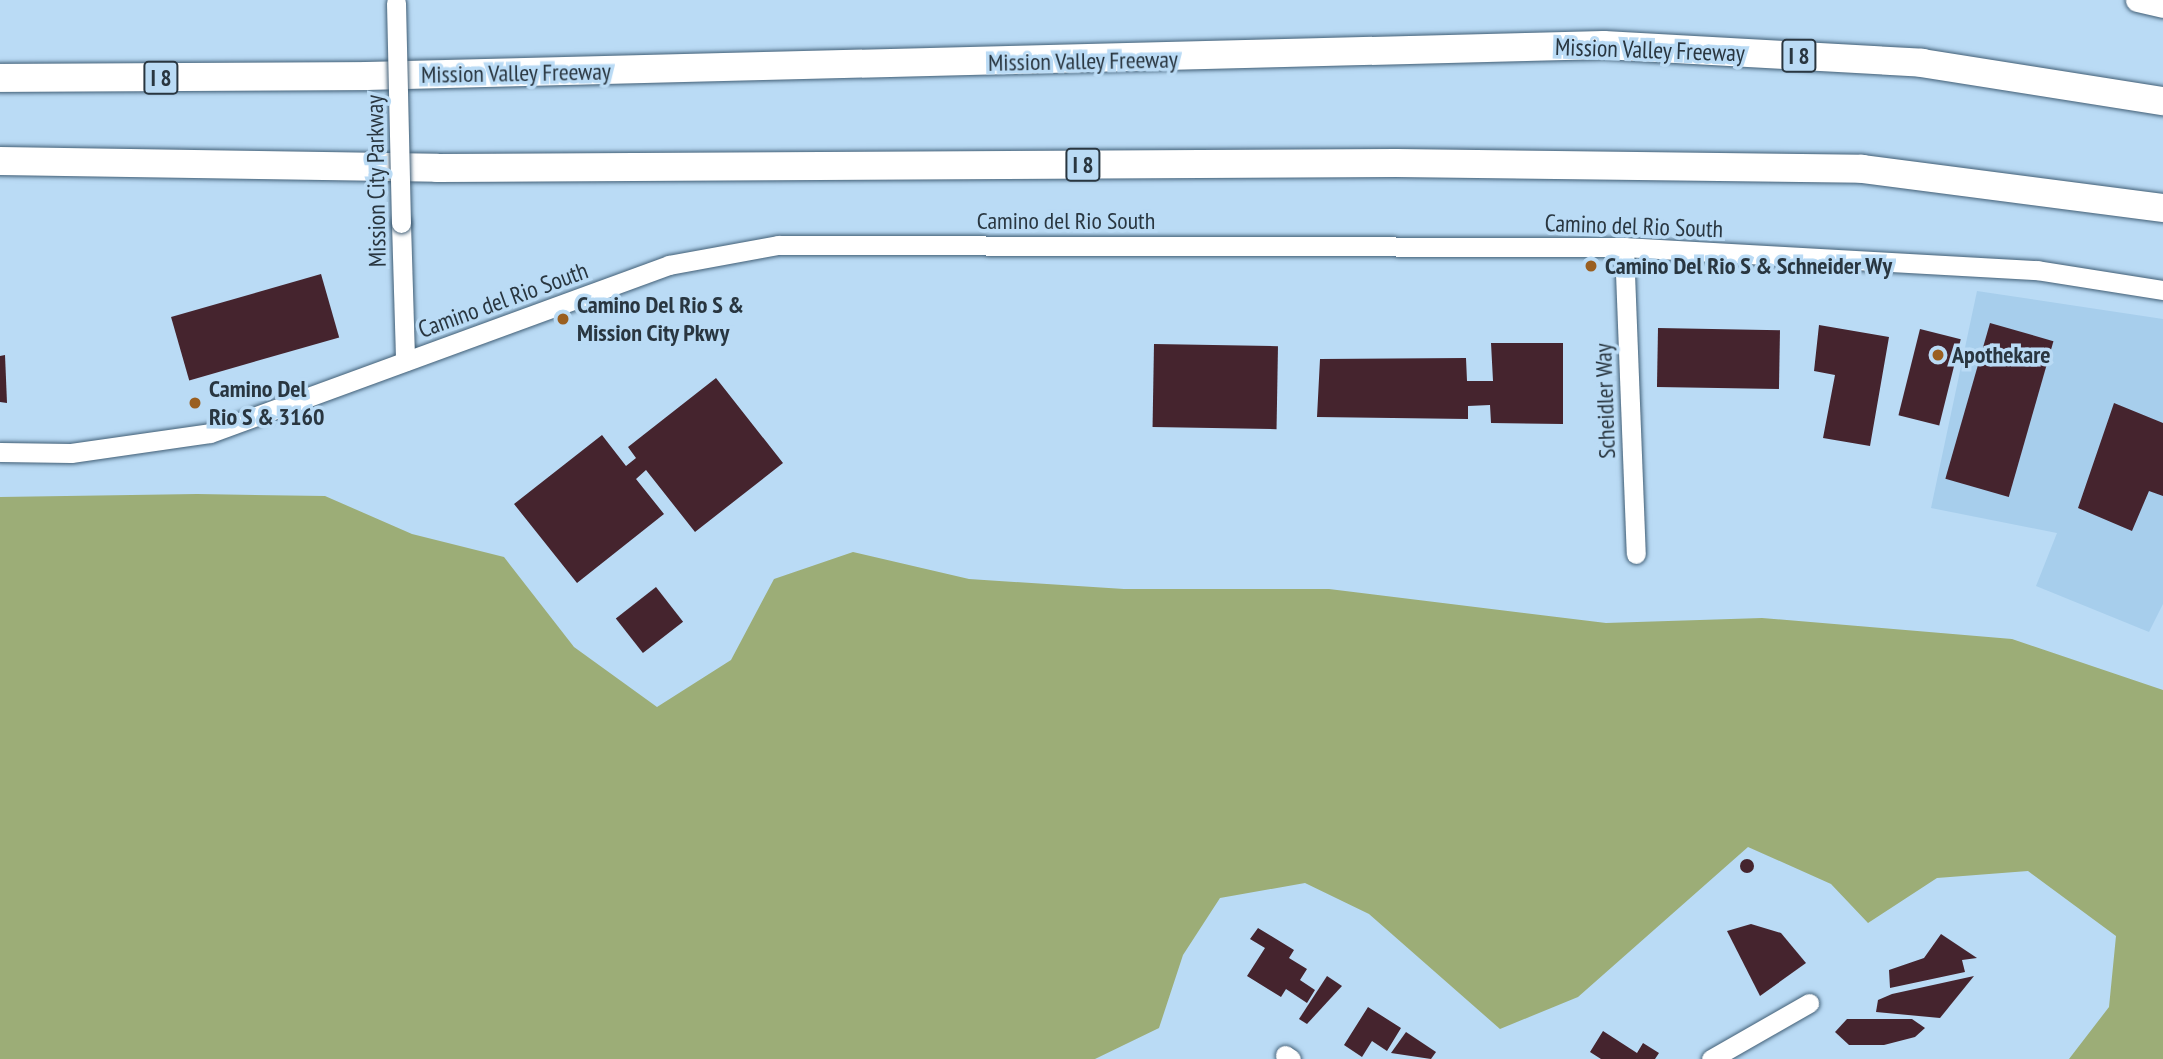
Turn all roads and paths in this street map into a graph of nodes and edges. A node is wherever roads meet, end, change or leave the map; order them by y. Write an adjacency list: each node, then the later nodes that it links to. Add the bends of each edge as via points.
1 (2138, 0): 3 (main road)
2 (396, 2): 10 (street, Mission City Parkway, bridge)
3 (2163, 6)
4 (0, 78): 5 (highway, Mission Valley Freeway / I 8, via 366,76 1604,45 1922,63)
5 (2163, 101)
6 (0, 161): 7 (highway, I 8, via 438,169 1396,163 1862,169)
7 (2163, 208)
8 (1624, 247): 9 (street, Camino del Rio South, via 2037,270); 10 (street, Camino del Rio South, via 778,245 669,265); 12 (street, Scheidler Way)
9 (2163, 290)
10 (405, 361): 11 (street, Camino del Rio South, via 211,433 71,453)
11 (0, 452)
12 (1636, 554)
13 (1809, 1003): 14 (street)
14 (1711, 1059)

